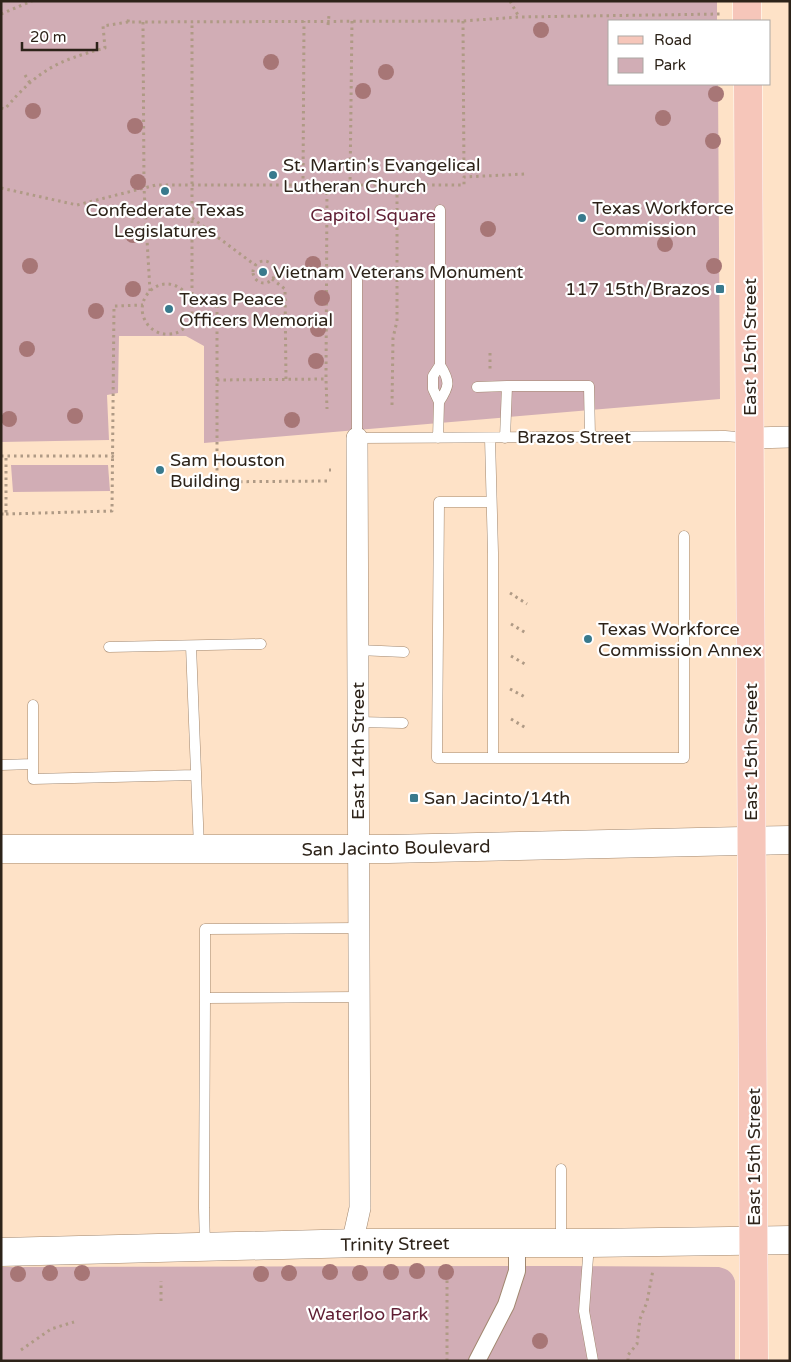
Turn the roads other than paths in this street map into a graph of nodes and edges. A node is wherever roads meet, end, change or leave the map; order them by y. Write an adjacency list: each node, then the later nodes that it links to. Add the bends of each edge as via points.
1 (748, 85): 12 (main road, East 15th Street)
2 (440, 210): 9 (lane, via 440,366 447,376 447,389 439,402)
3 (357, 280): 8 (lane)
4 (507, 386): 5 (lane); 6 (lane, via 589,386); 11 (lane)
5 (477, 387)
6 (590, 437): 11 (lane, Brazos Street); 12 (lane, Brazos Street)
7 (790, 437): 12 (street, Brazos Street)
8 (357, 438): 9 (lane, Brazos Street); 18 (street, East 14th Street)
9 (438, 438): 10 (lane, Brazos Street)
10 (490, 438): 11 (lane, Brazos Street); 13 (lane)
11 (505, 438)
12 (750, 438): 28 (main road, East 15th Street)
13 (491, 502): 23 (lane); 23 (lane, via 439,502 437,758)
14 (684, 536): 23 (lane, via 684,758)
15 (261, 644): 16 (lane)
16 (191, 646): 17 (lane); 26 (lane)
17 (109, 647)
18 (358, 650): 19 (lane); 21 (street, East 14th Street)
19 (404, 652)
20 (34, 704): 24 (lane)
21 (358, 722): 22 (lane); 31 (street, East 14th Street)
22 (404, 723)
23 (493, 758)
24 (33, 764): 25 (lane); 26 (lane, via 33,779)
25 (1, 765)
26 (196, 775): 30 (lane)
27 (790, 840): 28 (main road, San Jacinto Boulevard)
28 (752, 841): 31 (main road, San Jacinto Boulevard); 37 (main road, East 15th Street)
29 (1, 849): 30 (main road, San Jacinto Boulevard)
30 (199, 849): 31 (main road, San Jacinto Boulevard)
31 (359, 849): 32 (street, East 14th Street)
32 (359, 928): 33 (street, East 14th Street); 34 (lane, via 205,929)
33 (359, 997): 34 (lane); 41 (street, East 14th Street, via 360,1208)
34 (205, 998): 42 (lane)
35 (561, 1169): 39 (lane)
36 (790, 1240): 37 (main road, Trinity Street)
37 (754, 1241): 40 (main road, Trinity Street); 46 (main road, East 15th Street)
38 (517, 1243): 39 (main road, Trinity Street); 41 (main road, Trinity Street); 44 (street, via 517,1271 506,1305)
39 (561, 1243): 40 (main road, Trinity Street)
40 (589, 1243): 45 (lane, via 584,1311)
41 (352, 1244): 42 (main road, Trinity Street)
42 (205, 1247): 43 (main road, Trinity Street)
43 (1, 1252)
44 (477, 1361)
45 (593, 1361)
46 (754, 1361)

